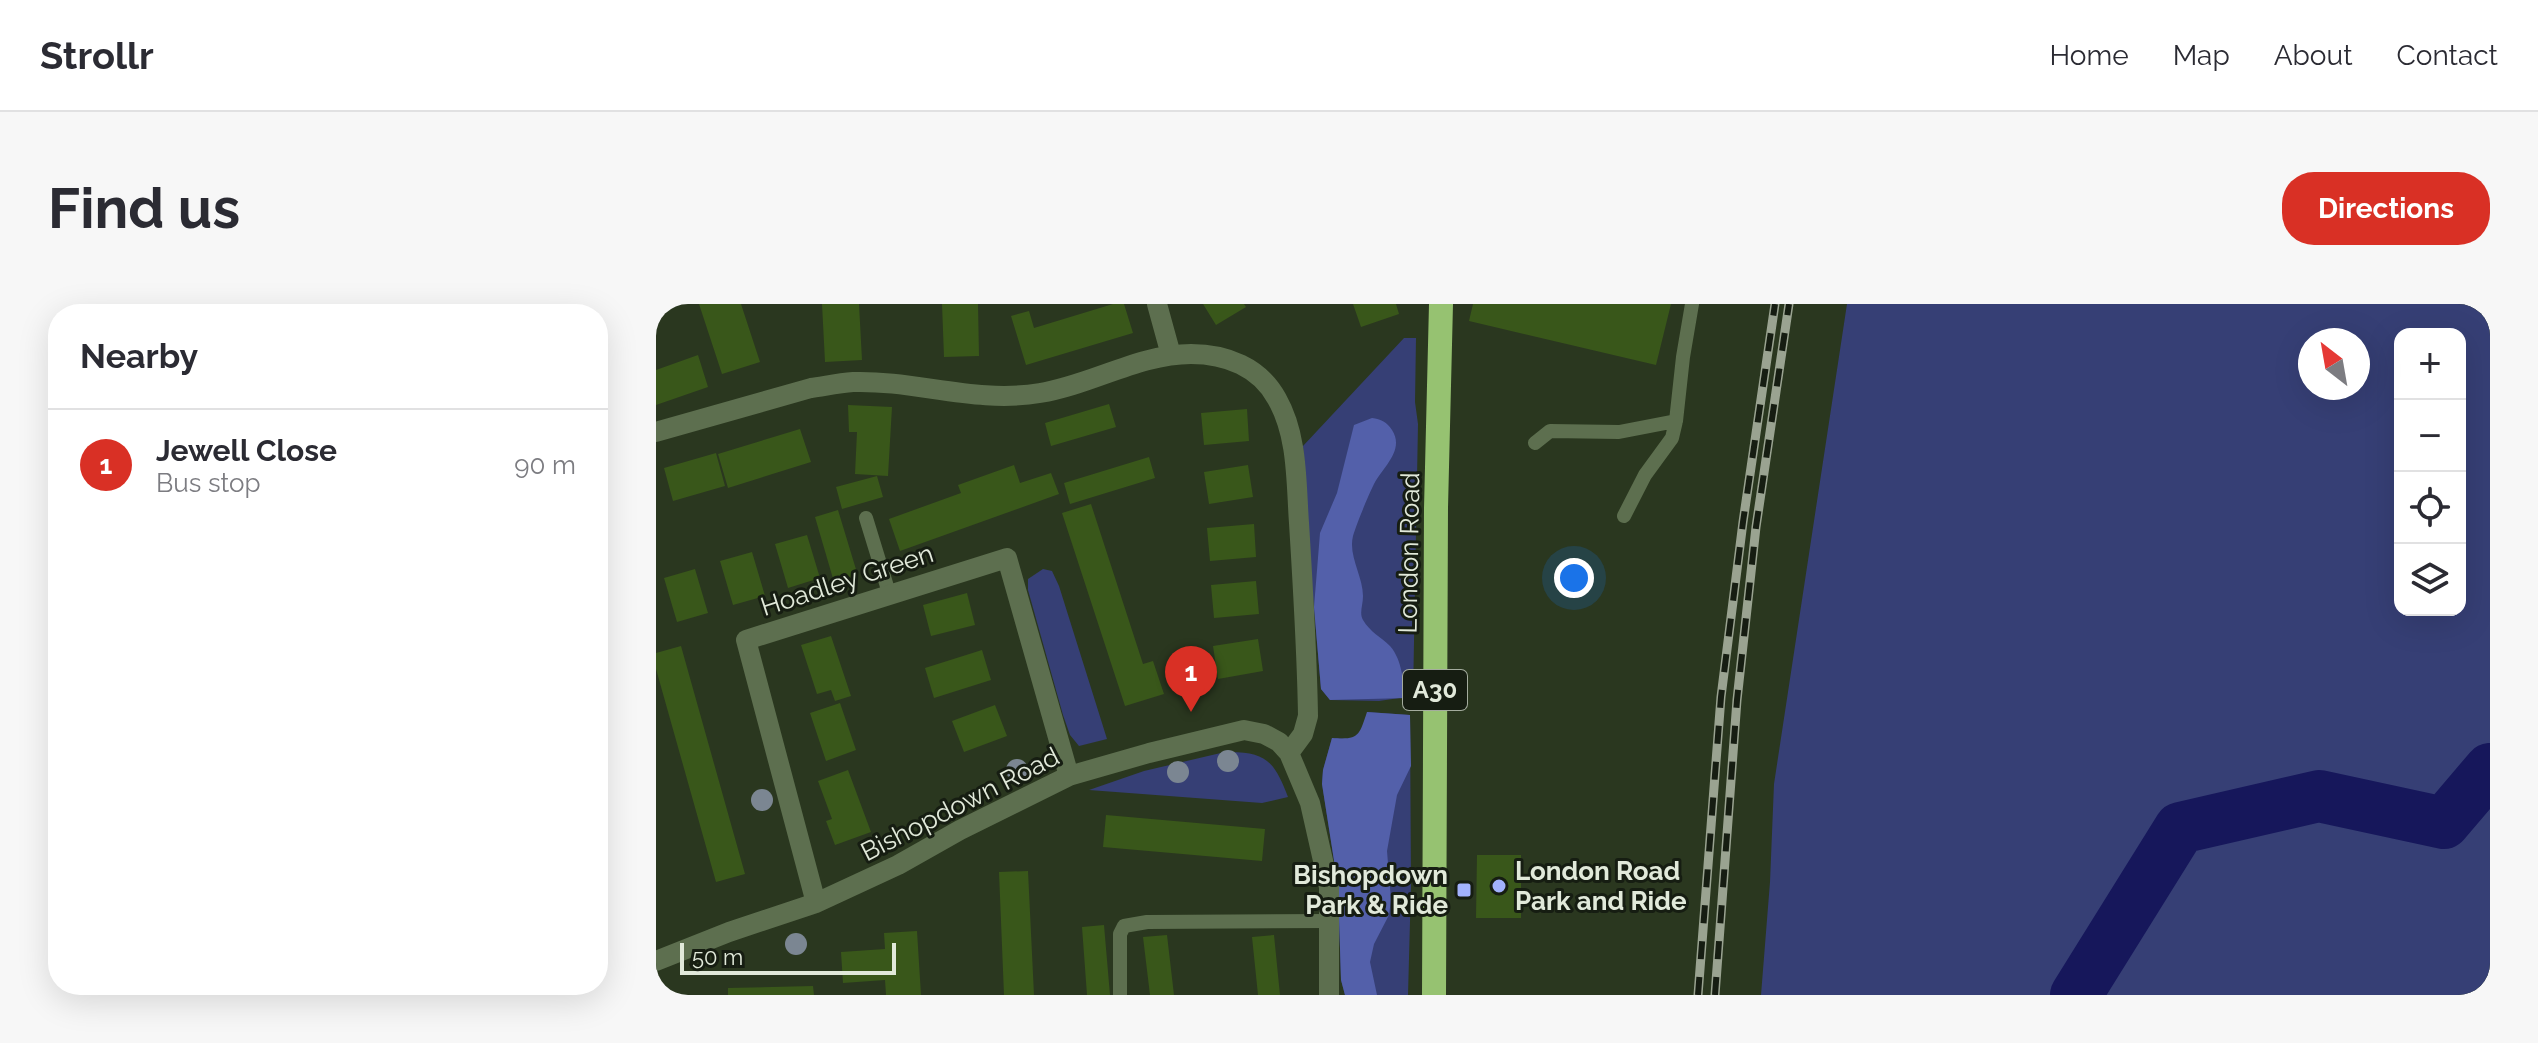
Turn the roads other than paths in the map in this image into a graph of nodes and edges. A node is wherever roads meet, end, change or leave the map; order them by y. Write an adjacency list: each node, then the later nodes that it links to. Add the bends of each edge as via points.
1 (1157, 304): 4 (street)
2 (1441, 304): 18 (highway, London Road / A30)
3 (1692, 304): 5 (lane)
4 (1171, 355): 6 (street, via 1019,395 833,384); 11 (street, via 1215,355 1253,371 1277,397 1287,419 1293,445 1308,716)
5 (1676, 421): 7 (lane, via 1619,432 1550,431); 8 (lane, via 1672,438)
6 (656, 432)
7 (1535, 443)
8 (1624, 516)
9 (866, 518): 10 (lane)
10 (889, 593): 12 (street, Hoadley Green, via 1007,558); 13 (street, Hoadley Green, via 746,640)
11 (1289, 753): 12 (street, Bishopdown Road, via 1264,734 1244,730); 14 (street, via 1321,845)
12 (1069, 776): 13 (street, Bishopdown Road)
13 (816, 903): 15 (street, Bishopdown Road)
14 (1329, 921): 16 (lane, via 1124,926); 17 (street)
15 (656, 961)
16 (1120, 995)
17 (1329, 995)
18 (1434, 995)

